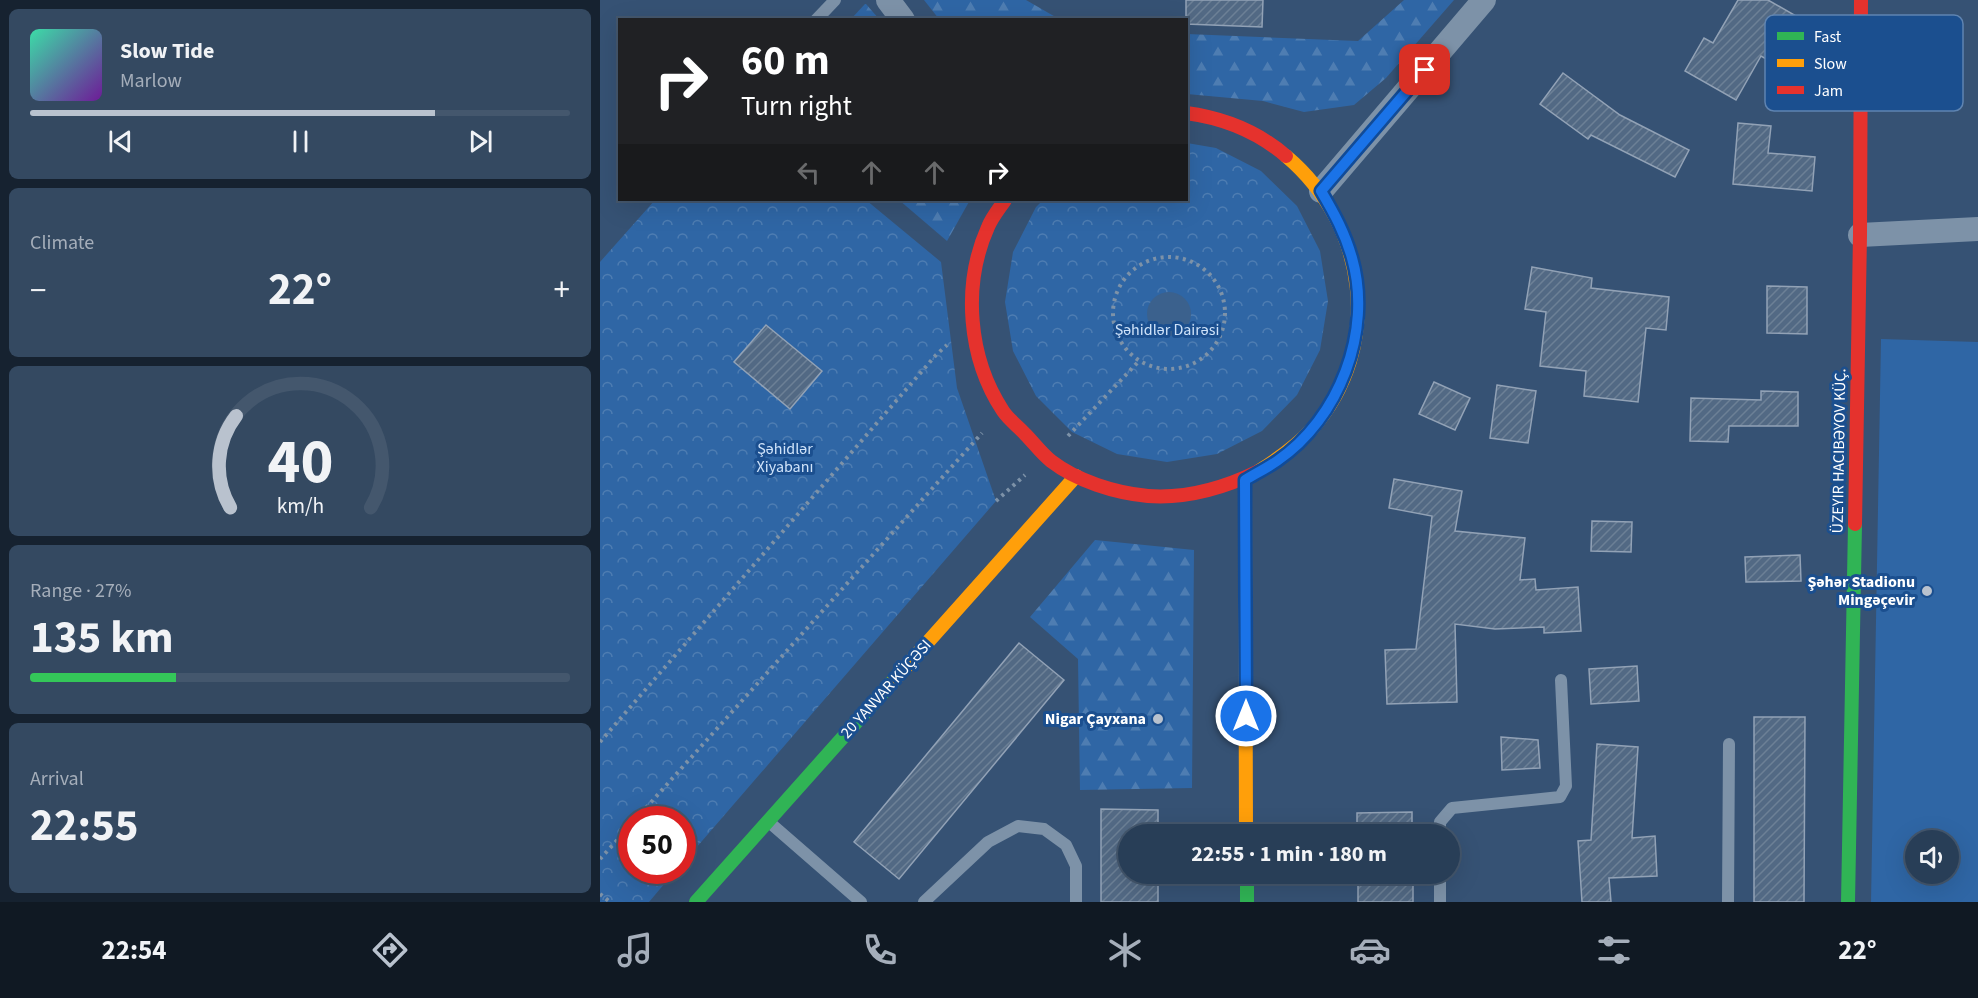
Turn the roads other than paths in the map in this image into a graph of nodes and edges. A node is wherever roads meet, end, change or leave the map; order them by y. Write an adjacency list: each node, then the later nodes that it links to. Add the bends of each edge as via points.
1 (835, 0): 6 (lane)
2 (888, 0): 7 (street)
3 (1484, 0): 10 (street)
4 (1861, 0): 5 (main road)
5 (1861, 15)
6 (818, 18)
7 (902, 18)
8 (1861, 111): 13 (main road)
9 (1188, 113): 10 (main road, via 1232,123 1266,140 1296,163)
10 (1321, 191): 15 (main road, via 1340,224 1353,260 1358,297 1356,335 1346,372 1329,405 1306,435 1278,461)
11 (1004, 201): 14 (main road, via 987,227 971,289 977,352 1003,410 1047,457)
12 (1978, 229): 13 (street)
13 (1860, 235): 30 (main road)
14 (1076, 476): 15 (main road, via 1108,489 1178,497); 18 (main road, 20 YANVAR KÜÇƏSI)
15 (1245, 480): 19 (main road)
16 (1561, 680): 20 (lane, via 1566,786 1560,797 1452,808)
17 (1729, 744): 29 (lane)
18 (768, 821): 23 (main road, 20 YANVAR KÜÇƏSI); 24 (lane)
19 (1246, 824)
20 (1440, 824)
21 (1247, 884): 27 (main road)
22 (1440, 884): 28 (lane)
23 (696, 902)
24 (861, 902)
25 (924, 902): 26 (lane, via 988,842 1018,826 1044,829 1066,845 1076,866)
26 (1076, 902)
27 (1247, 902)
28 (1440, 902)
29 (1728, 902)
30 (1848, 902)

